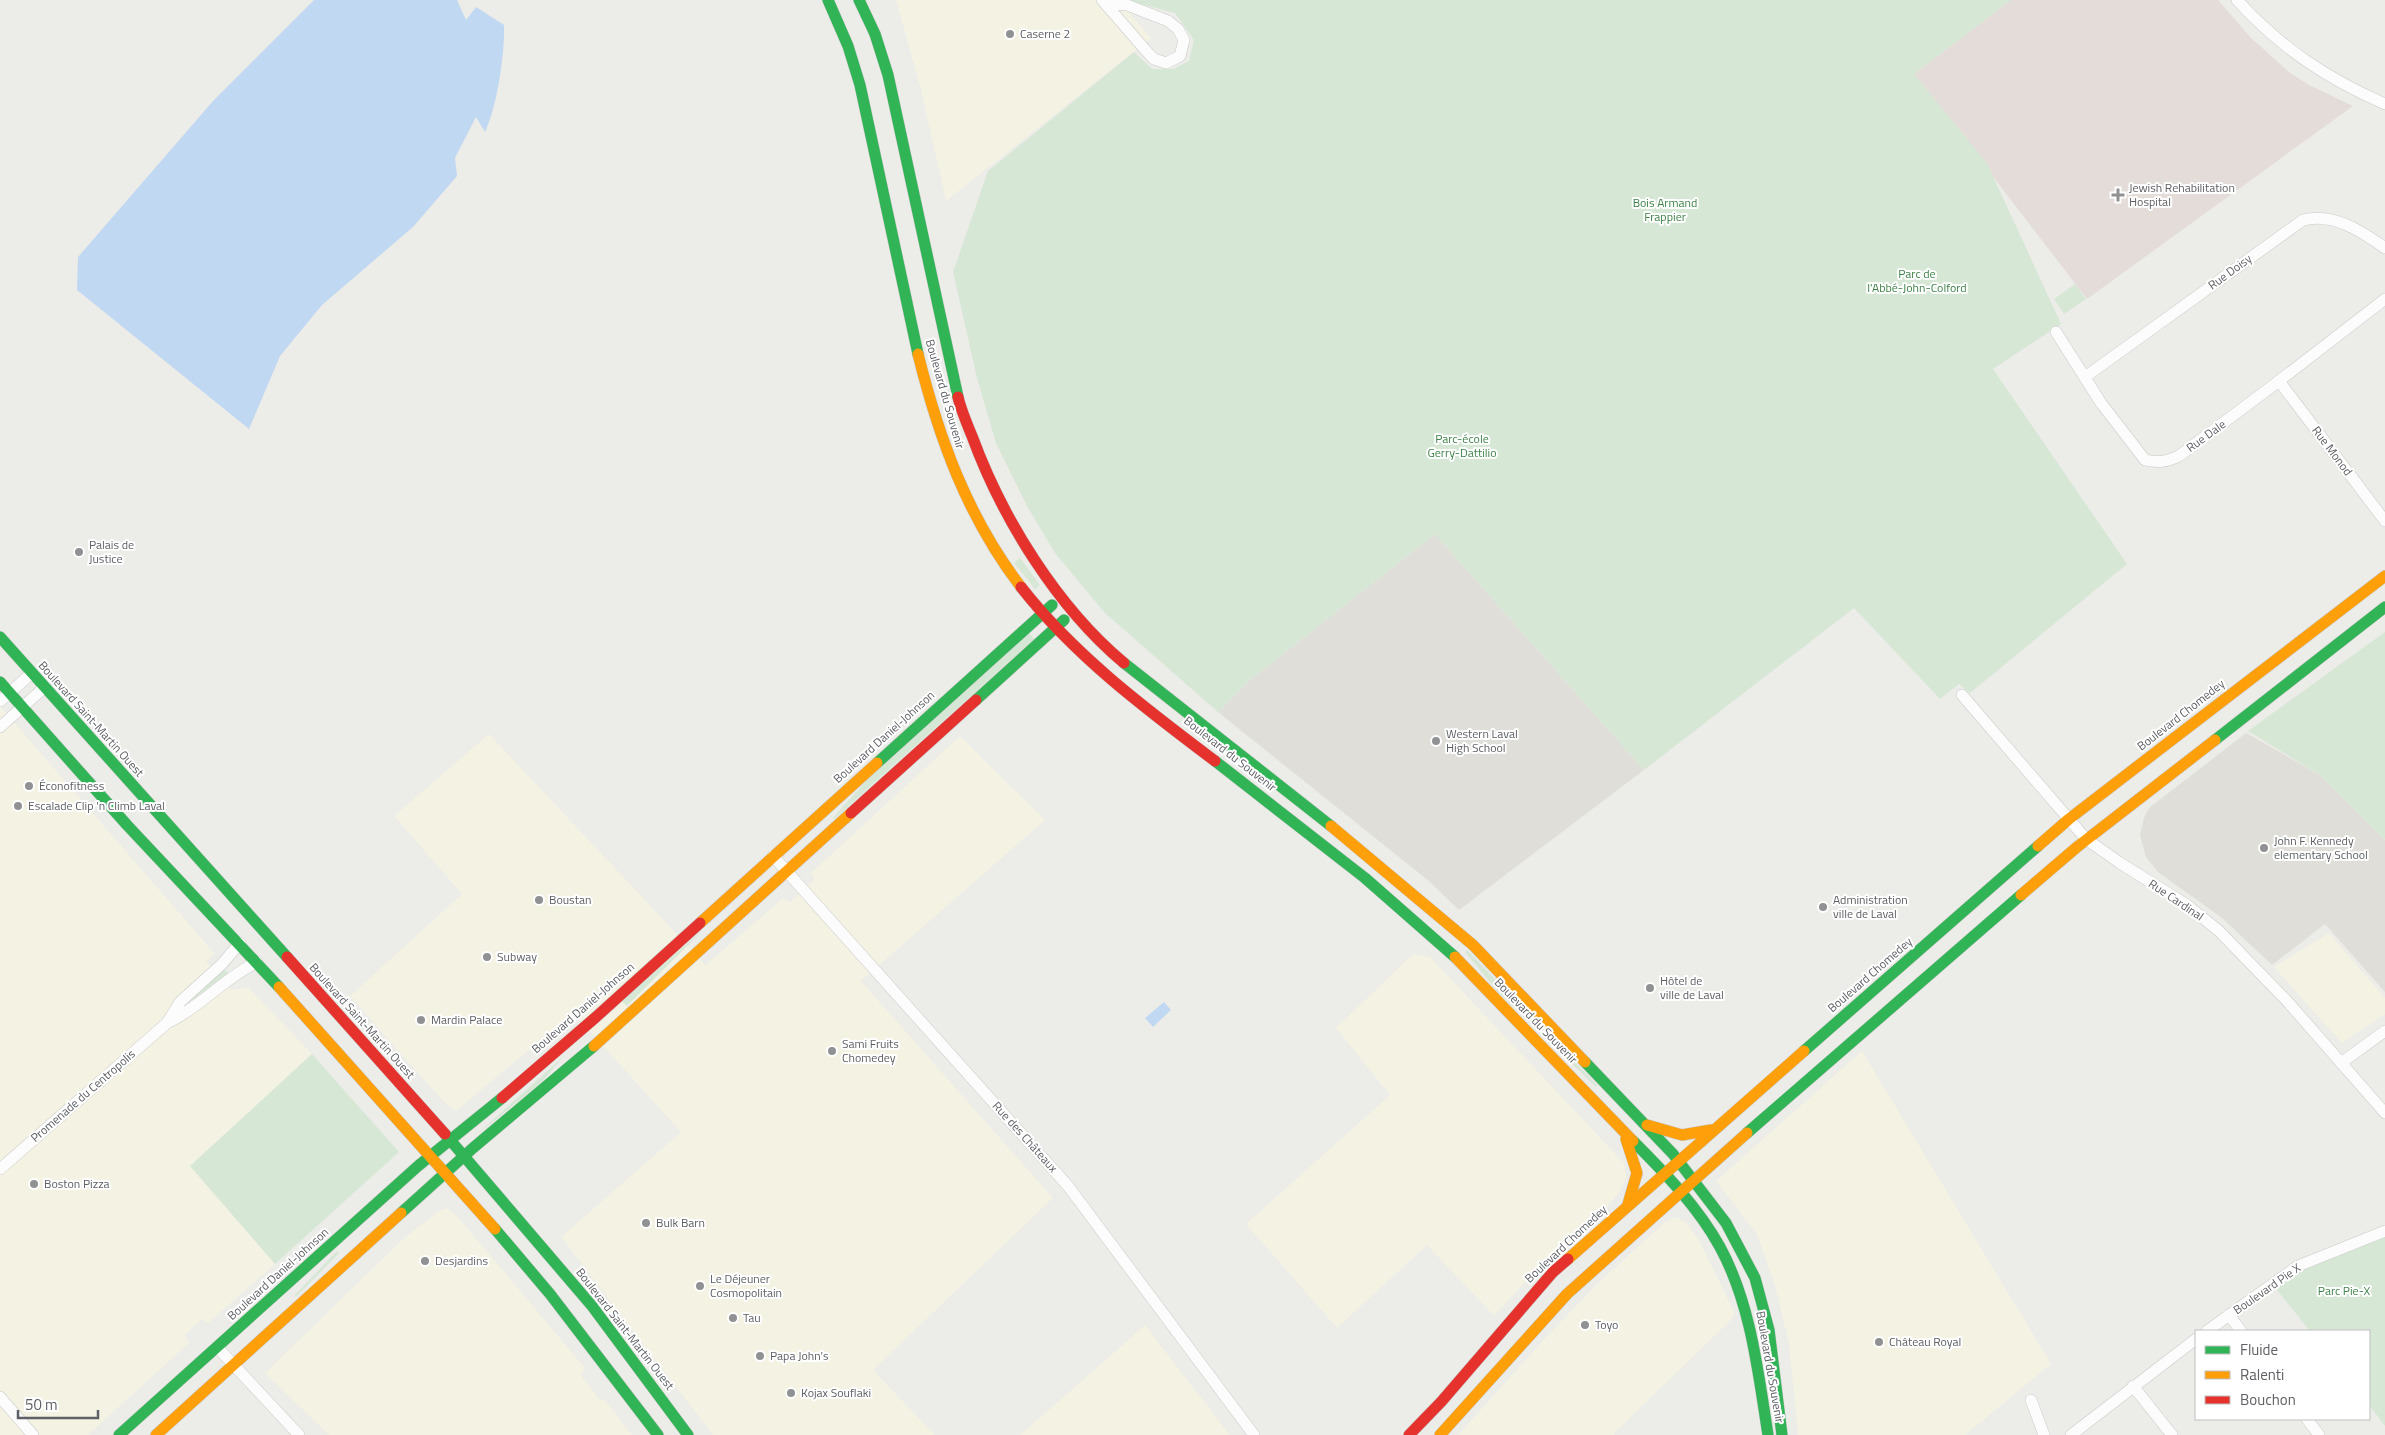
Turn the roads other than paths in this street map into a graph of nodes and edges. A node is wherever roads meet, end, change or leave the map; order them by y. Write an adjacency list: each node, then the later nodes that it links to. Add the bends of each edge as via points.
1 (828, 0): 15 (street, Boulevard du Souvenir, via 848,46 860,85 921,368 943,444 968,502 997,553)
2 (859, 0): 13 (street, Boulevard du Souvenir, via 875,34 888,75 944,341 969,432 1008,516)
3 (2237, 0): 5 (street, via 2300,58 2333,79)
4 (1105, 3): 4 (street, via 1154,59 1166,63 1180,56 1184,40 1174,24 1127,5)
5 (2385, 104)
6 (2385, 248): 9 (street, Rue Doisy, via 2361,231 2330,219 2316,217 2303,220)
7 (2385, 298): 10 (street, Rue Dale)
8 (2056, 332): 9 (street, Rue Dale)
9 (2085, 377): 10 (street, Rue Dale, via 2145,460 2158,463 2179,456)
10 (2280, 381): 11 (street, Rue Monod)
11 (2385, 521)
12 (2385, 576): 27 (street, Boulevard Chomedey)
13 (1061, 597): 15 (street, Boulevard Daniel-Johnson); 16 (street, Boulevard du Souvenir)
14 (2385, 608): 28 (street)
15 (1044, 612): 17 (street, Boulevard du Souvenir); 29 (street, Boulevard Daniel-Johnson)
16 (1073, 612): 17 (street); 37 (street, Boulevard du Souvenir, via 1135,672 1372,858 1473,945)
17 (1057, 627): 30 (street); 39 (street, Boulevard du Souvenir, via 1130,694 1362,874 1424,928)
18 (0, 637): 19 (street, Boulevard Saint-Martin Ouest)
19 (32, 672): 21 (street, Boulevard Saint-Martin Ouest); 22 (street)
20 (0, 682): 22 (street)
21 (45, 687): 25 (street); 40 (street, Boulevard Saint-Martin Ouest)
22 (9, 693): 24 (street); 25 (street)
23 (1962, 695): 27 (street, Rue Cardinal)
24 (0, 701)
25 (22, 707): 26 (street); 31 (street)
26 (0, 727)
27 (2069, 819): 28 (street, Rue Cardinal); 38 (street, Boulevard Chomedey)
28 (2086, 839): 35 (street, Rue Cardinal, via 2219,930); 47 (street)
29 (773, 856): 30 (street, Rue des Châteaux); 40 (street, Boulevard Daniel-Johnson, via 596,1016)
30 (786, 871): 42 (street, via 562,1074); 67 (street, Rue des Châteaux, via 1068,1186)
31 (240, 943): 32 (street); 33 (street, Promenade du Centropolis, via 226,961 180,1002)
32 (257, 962): 33 (street, Promenade du Centropolis, via 236,973 188,1012); 41 (street)
33 (167, 1022): 44 (street, Promenade du Centropolis)
34 (2385, 1031): 35 (street)
35 (2341, 1063): 36 (street, Rue Cardinal)
36 (2385, 1113)
37 (1645, 1124): 38 (street, via 1682,1135); 43 (street, Boulevard du Souvenir)
38 (1713, 1130): 43 (street, Boulevard Chomedey)
39 (1624, 1132): 46 (street, Boulevard du Souvenir); 49 (street, via 1637,1173)
40 (450, 1141): 41 (street, Boulevard Daniel-Johnson); 42 (street, Boulevard Saint-Martin Ouest)
41 (431, 1156): 45 (street); 55 (street, Boulevard Daniel-Johnson)
42 (465, 1156): 45 (street); 66 (street, Boulevard Saint-Martin Ouest, via 592,1306)
43 (1678, 1160): 46 (street, Boulevard Chomedey); 47 (street, Boulevard du Souvenir)
44 (0, 1169)
45 (447, 1173): 56 (street); 65 (street, via 556,1302)
46 (1663, 1174): 48 (street, Boulevard du Souvenir); 49 (street, Boulevard Chomedey)
47 (1693, 1179): 48 (street); 71 (street, Boulevard du Souvenir, via 1731,1232 1759,1288 1770,1335)
48 (1679, 1192): 69 (street, via 1566,1294); 70 (street, Boulevard du Souvenir, via 1714,1236 1740,1291 1754,1343)
49 (1628, 1204): 68 (street, Boulevard Chomedey, via 1547,1278)
50 (2385, 1231): 51 (street, Boulevard Pie X, via 2298,1266)
51 (2229, 1315): 52 (street, Boulevard Pie X); 53 (street)
52 (2208, 1330)
53 (2240, 1330)
54 (2195, 1340): 57 (street)
55 (217, 1347): 56 (street); 62 (street, Boulevard Daniel-Johnson)
56 (233, 1365): 63 (street); 64 (street)
57 (2133, 1386): 73 (street); 74 (street)
58 (0, 1397): 61 (street)
59 (2031, 1400): 72 (street)
60 (2308, 1420): 75 (street)
61 (33, 1435)
62 (119, 1435)
63 (156, 1435)
64 (299, 1435)
65 (658, 1435)
66 (688, 1435)
67 (1254, 1435)
68 (1409, 1435)
69 (1440, 1435)
70 (1768, 1435)
71 (1782, 1435)
72 (2044, 1435)
73 (2071, 1435)
74 (2172, 1435)
75 (2319, 1435)

